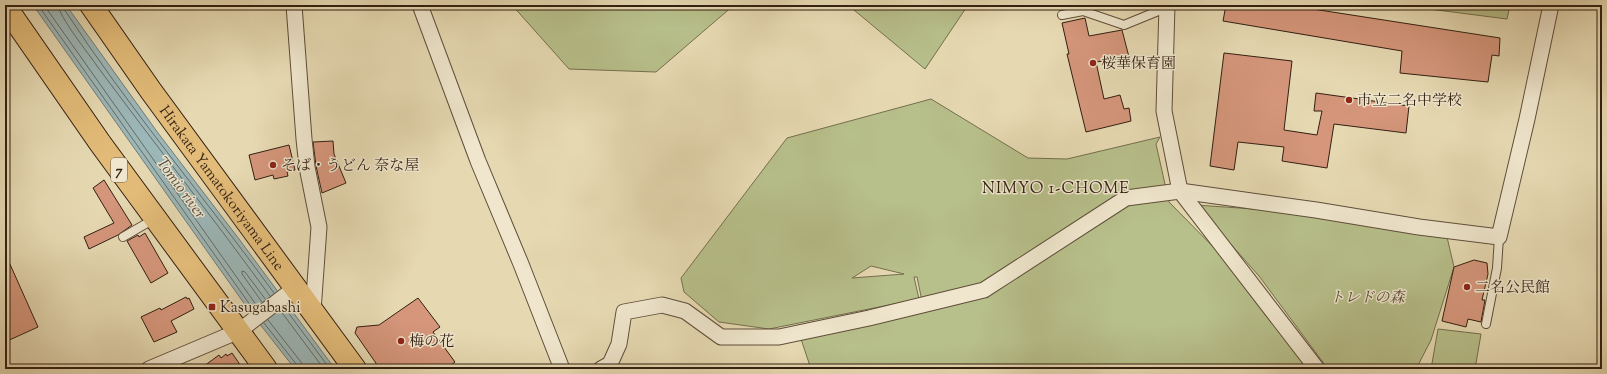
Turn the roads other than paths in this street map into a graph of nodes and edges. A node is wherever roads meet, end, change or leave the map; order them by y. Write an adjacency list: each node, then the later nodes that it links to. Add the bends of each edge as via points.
1 (91, 5): 12 (main road, Hirakata Yamatokoriyama Line)
2 (294, 5): 13 (street, via 307,167 319,227)
3 (420, 5): 19 (street, via 478,161)
4 (1551, 5): 11 (street)
5 (5, 6): 9 (main road, 7)
6 (1167, 6): 7 (lane, via 1124,25 1083,11); 8 (street, via 1164,111)
7 (1062, 14)
8 (1180, 191): 11 (street); 20 (street, via 1126,198 984,290 869,318 779,337 721,337 685,311 668,306 624,312 619,344 610,364); 21 (street)
9 (154, 219): 10 (lane); 15 (main road, 7)
10 (123, 237)
11 (1498, 237): 14 (lane, via 1497,268)
12 (291, 291): 13 (main road, Hirakata Yamatokoriyama Line); 15 (street)
13 (314, 311): 18 (main road, Hirakata Yamatokoriyama Line)
14 (1486, 324)
15 (244, 327): 16 (street); 17 (main road, 7)
16 (149, 369)
17 (266, 369)
18 (355, 369)
19 (562, 369)
20 (601, 369)
21 (1317, 369)

